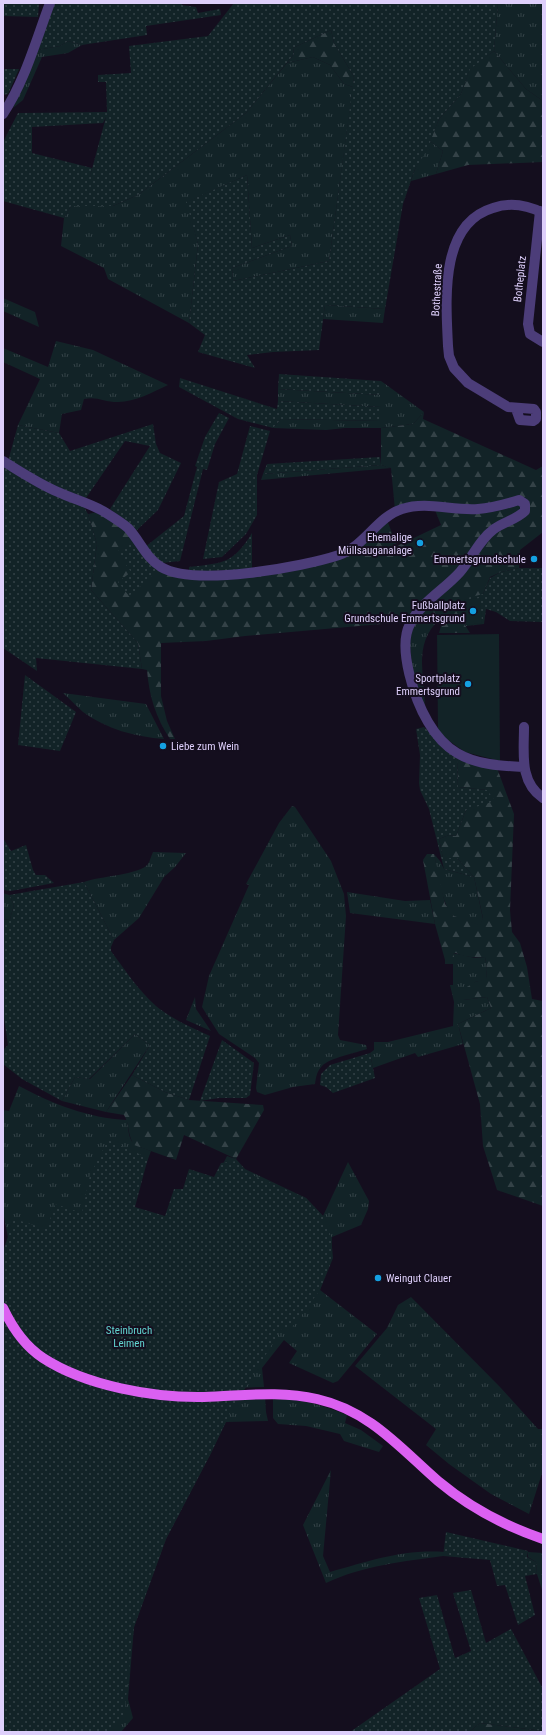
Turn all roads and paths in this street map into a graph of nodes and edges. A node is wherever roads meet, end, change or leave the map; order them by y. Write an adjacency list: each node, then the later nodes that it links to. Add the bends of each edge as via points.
1 (50, 3): 2 (street, via 32,54)
2 (3, 114)
3 (541, 212): 4 (street, Botheplatz, via 528,324 530,334); 5 (street, Bothestraße, via 514,204 498,206 480,213 462,231 449,265 448,346 454,368 473,387 508,407)
4 (543, 342)
5 (516, 408)
6 (3, 461): 8 (street, via 39,483 102,511 128,528 150,559 167,570 186,575 248,573 339,555 357,545 389,515 409,508 432,506 478,509 523,501 525,511 488,534 460,572 418,611 406,631 405,645 415,692 424,714 448,746 458,754 478,761 500,766)
7 (524, 727): 8 (street)
8 (524, 767): 9 (street, via 528,783)
9 (543, 798)
10 (3, 1308): 11 (main road, via 26,1342 43,1358 100,1383 144,1393 190,1397 285,1394 337,1405 363,1418 391,1437 439,1482 468,1504 510,1526)
11 (543, 1539)

